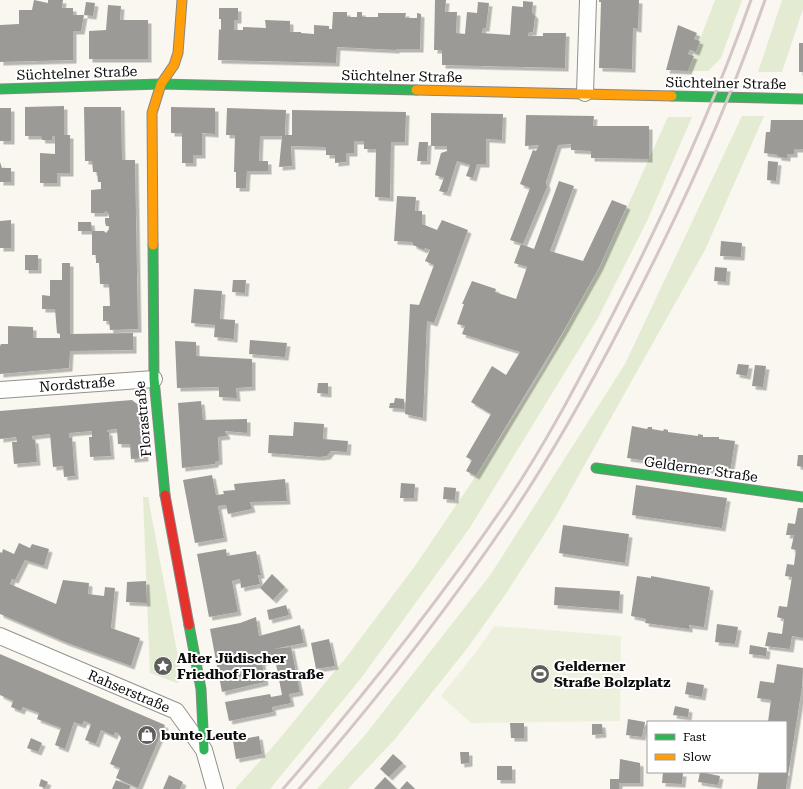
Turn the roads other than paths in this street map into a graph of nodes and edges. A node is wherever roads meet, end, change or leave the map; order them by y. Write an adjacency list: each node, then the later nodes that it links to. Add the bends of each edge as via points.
1 (182, 0): 3 (street, Florastraße, via 178,54)
2 (588, 0): 5 (street)
3 (162, 84): 4 (street, Süchtelner Straße); 5 (street, Süchtelner Straße); 7 (street, Florastraße, via 152,113)
4 (0, 89)
5 (585, 93): 6 (street, Süchtelner Straße)
6 (803, 99)
7 (154, 378): 8 (street, Nordstraße); 12 (street, Florastraße, via 164,492 201,690)
8 (0, 390)
9 (596, 468): 10 (street, Gelderner Straße)
10 (803, 498)
11 (0, 636): 12 (street, Rahserstraße, via 176,711)
12 (204, 750): 13 (street, Rahserstraße)
13 (216, 789)

